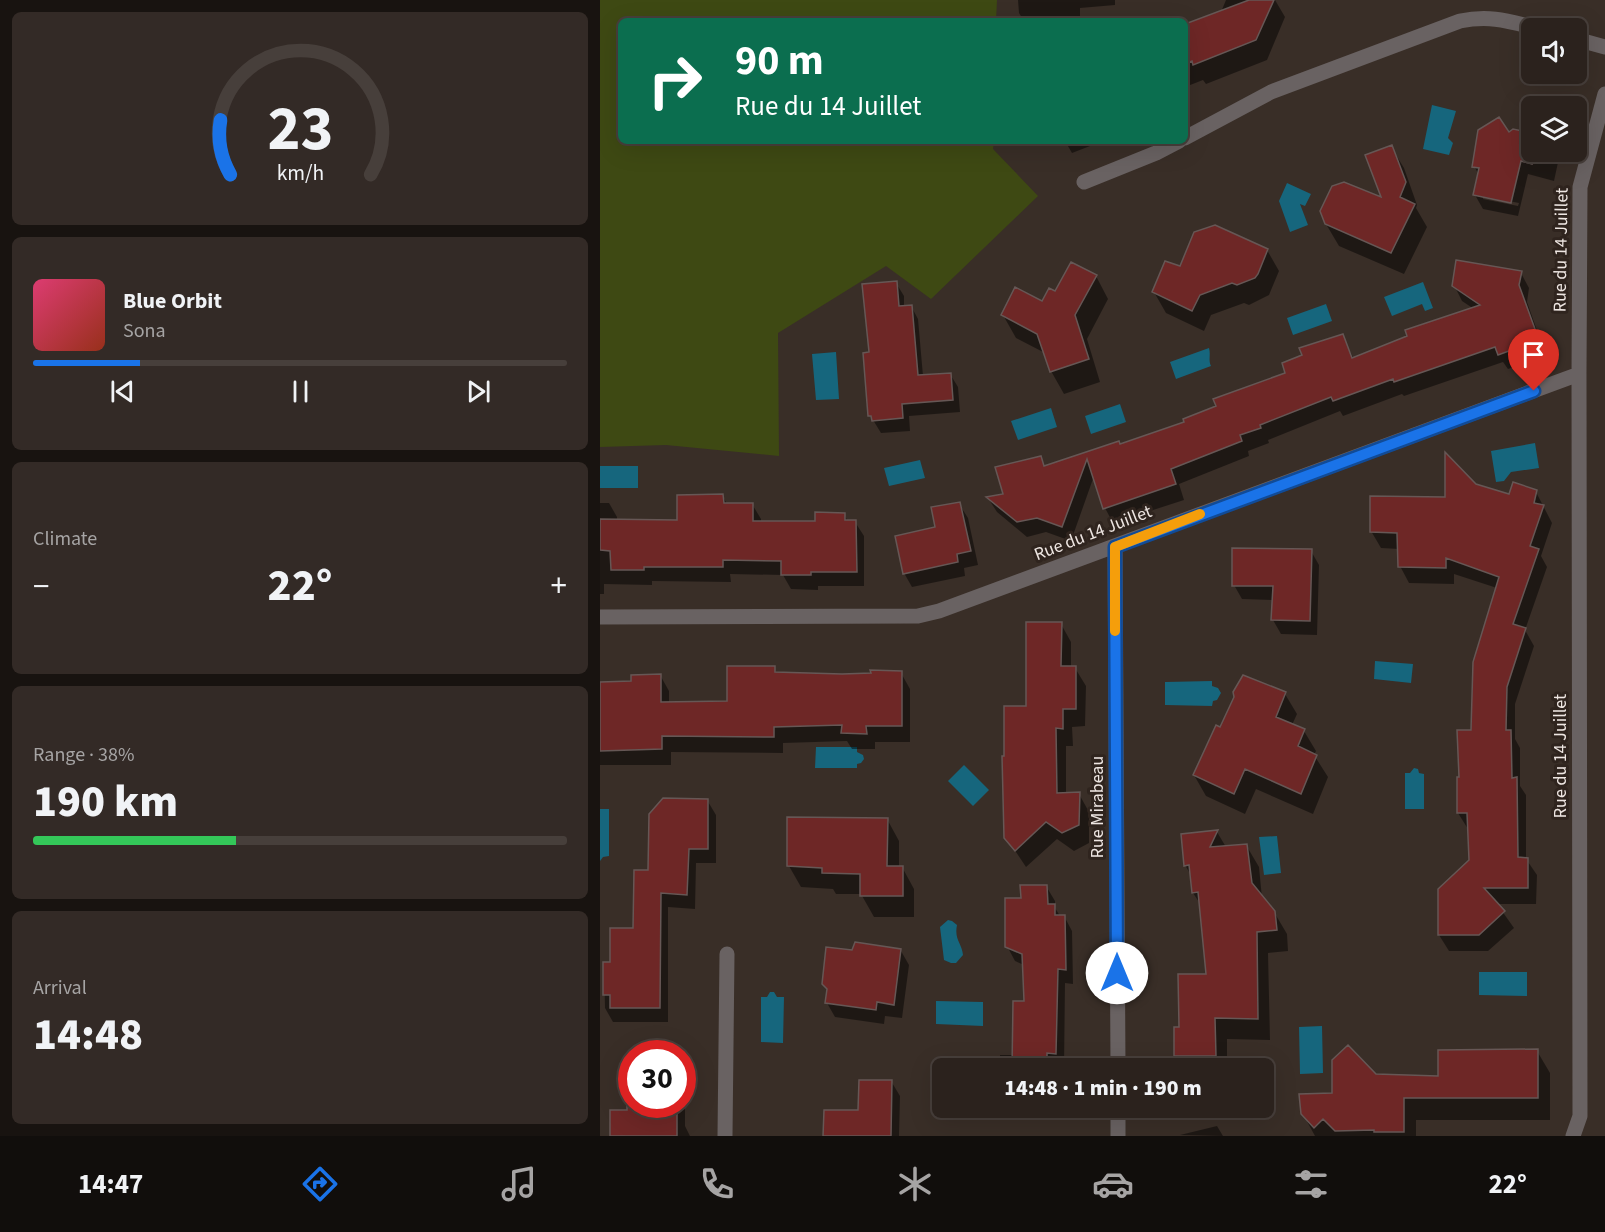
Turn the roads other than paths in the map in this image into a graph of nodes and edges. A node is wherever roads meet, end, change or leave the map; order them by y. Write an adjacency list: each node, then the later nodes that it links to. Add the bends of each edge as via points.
1 (1521, 24): 5 (street, via 1495,18 1460,21 1271,92)
2 (1587, 42): 3 (street)
3 (1605, 47)
4 (1605, 94): 8 (street, Rue du 14 Juillet, via 1580,187)
5 (1188, 136)
6 (1173, 144): 7 (street)
7 (1084, 182)
8 (1579, 374): 9 (street, Rue du 14 Juillet); 16 (street, Rue du 14 Juillet, via 1580,1116)
9 (1115, 547): 10 (street, Rue du 14 Juillet, via 918,616); 12 (street, Rue Mirabeau)
10 (600, 617)
11 (727, 954): 14 (street)
12 (1118, 1058)
13 (1118, 1118): 15 (street)
14 (725, 1136)
15 (1118, 1136)
16 (1573, 1136)

